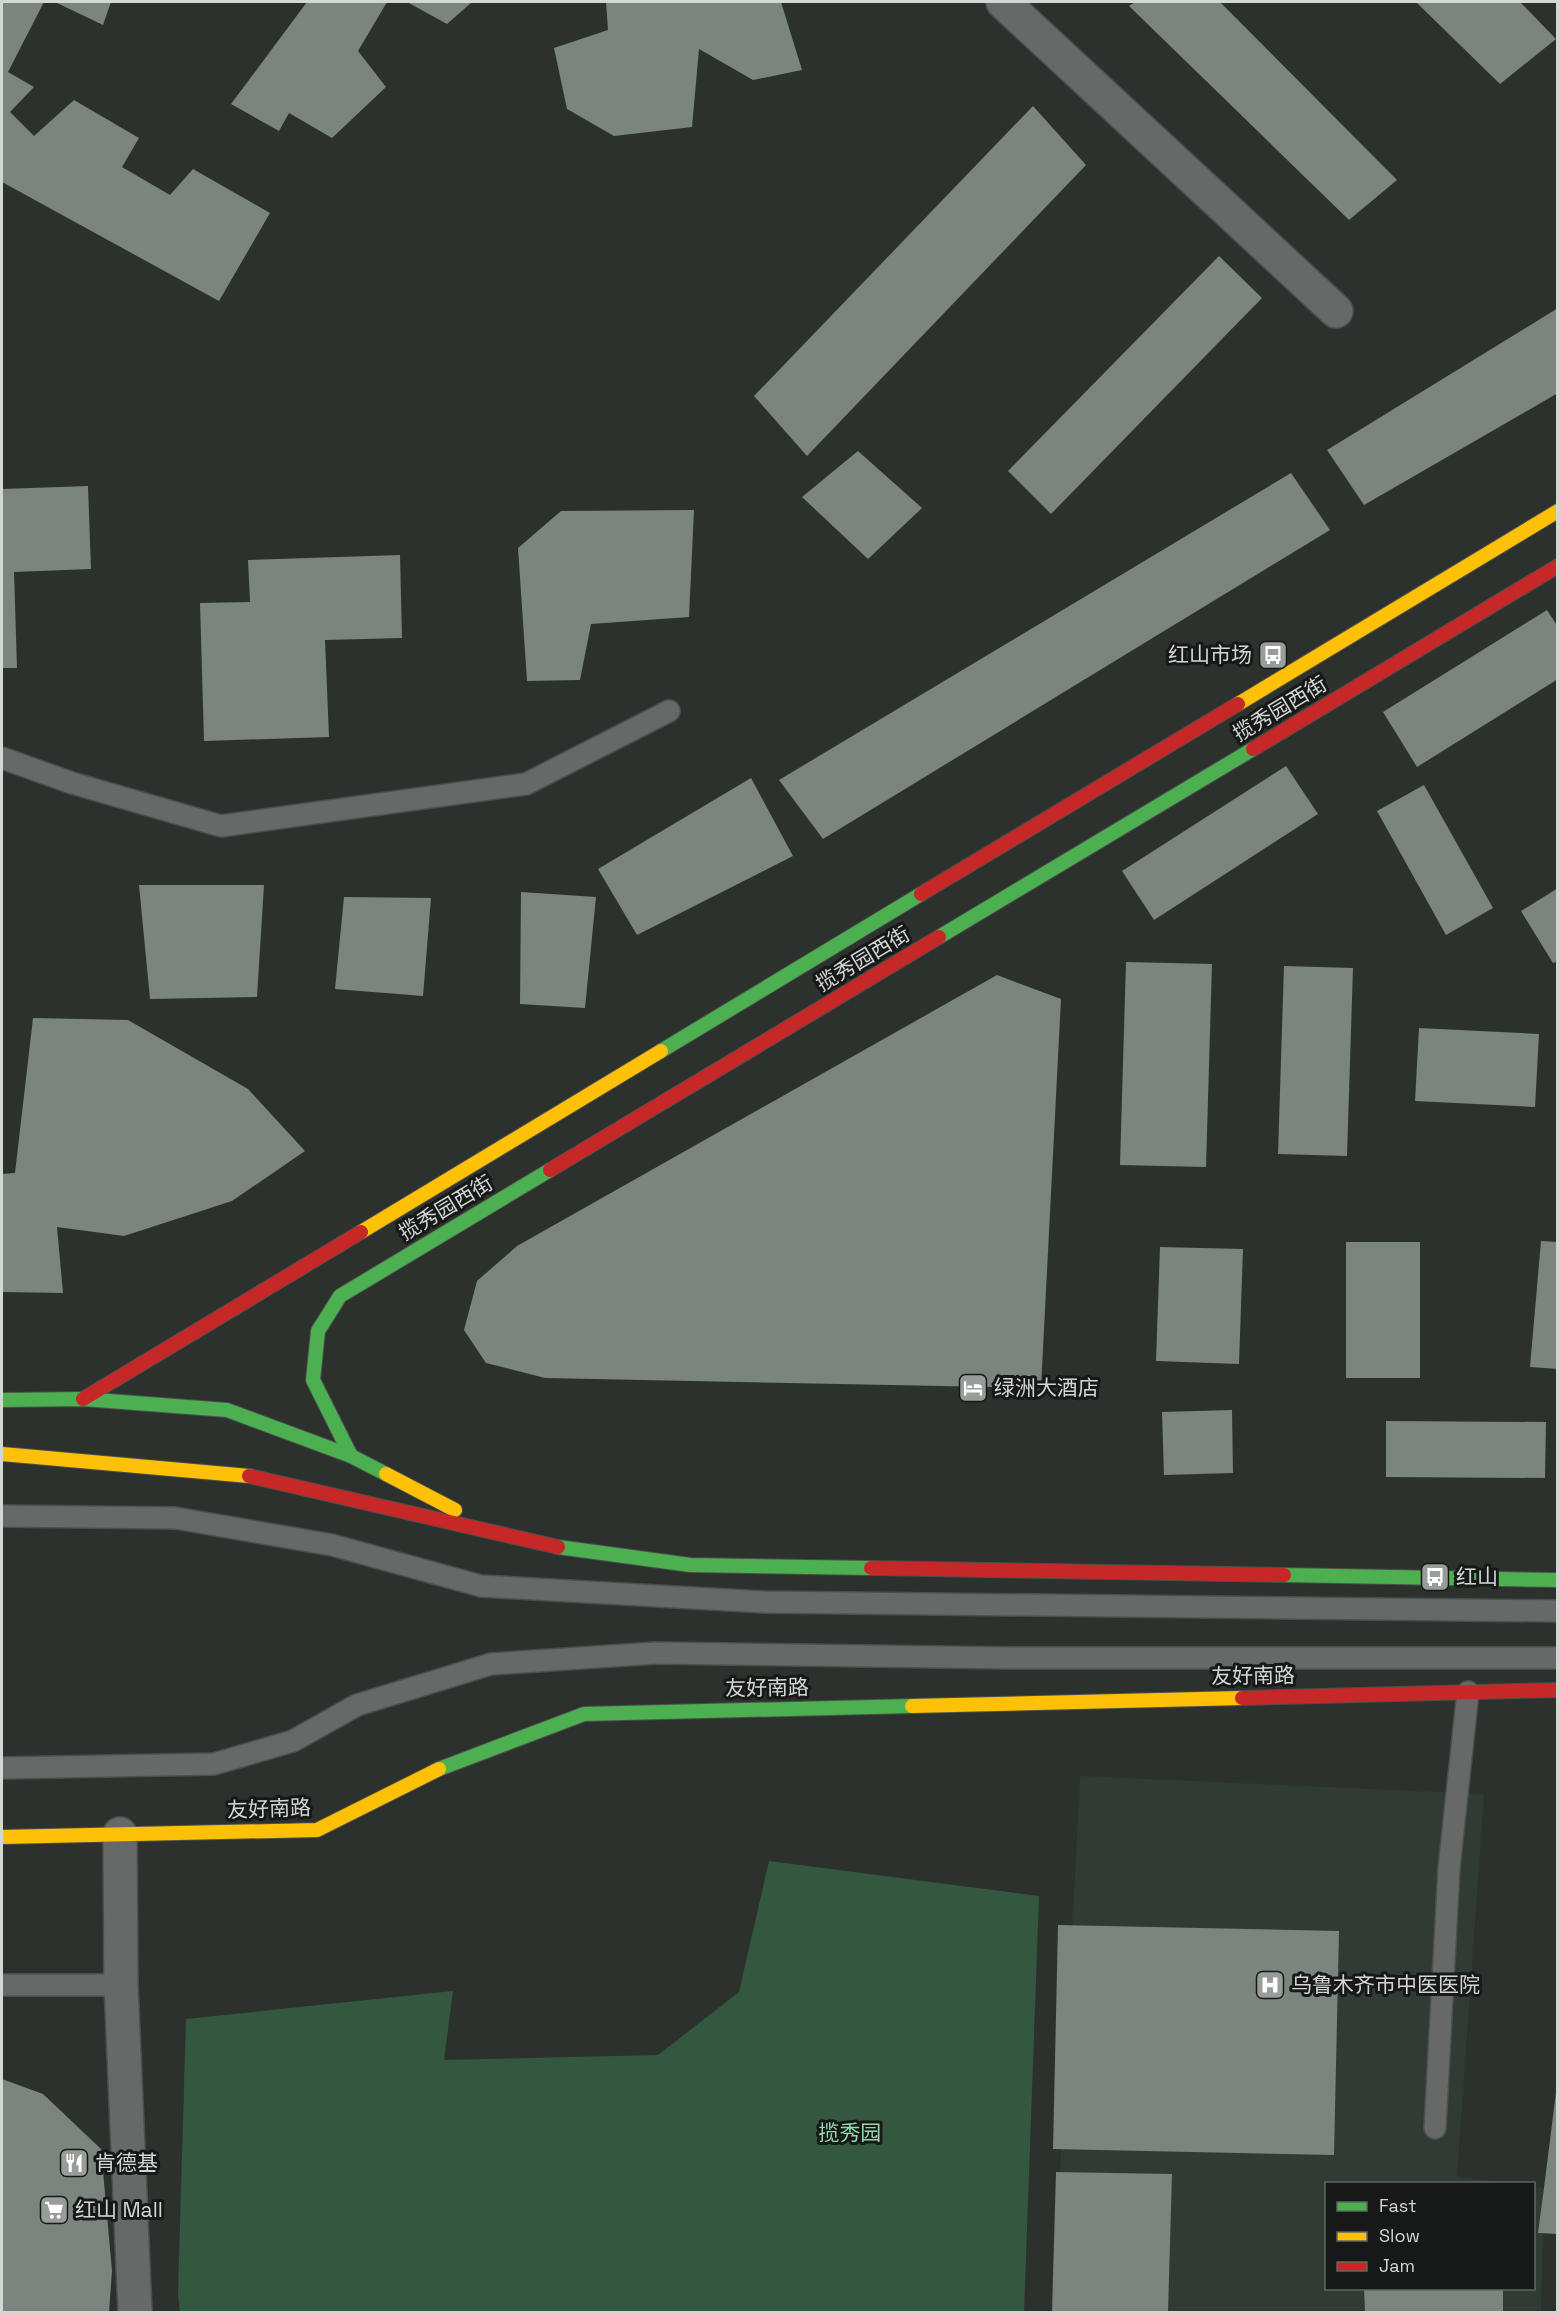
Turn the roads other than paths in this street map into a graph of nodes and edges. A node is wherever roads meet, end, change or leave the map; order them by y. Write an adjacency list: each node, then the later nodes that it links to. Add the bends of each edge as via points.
1 (1003, 2): 2 (street)
2 (1336, 311)
3 (1557, 511): 7 (main road, 揽秀园西街)
4 (1557, 566): 10 (main road, 揽秀园西街, via 340,1296 318,1332 313,1380)
5 (669, 711): 6 (lane, via 526,784 221,826 72,783)
6 (2, 758)
7 (83, 1399): 8 (main road); 10 (main road, via 227,1410)
8 (2, 1400)
9 (2, 1454): 12 (main road, via 245,1475)
10 (351, 1456): 12 (main road)
11 (2, 1516): 14 (lane, via 175,1518 332,1545 481,1586 764,1602)
12 (497, 1532): 13 (main road, via 570,1550 690,1565)
13 (1557, 1580)
14 (1557, 1611)
15 (1557, 1658): 18 (lane, via 1010,1658 656,1653 491,1664 357,1705 292,1741 214,1764)
16 (1557, 1690): 17 (main road, 友好南路)
17 (1467, 1692): 19 (main road, 友好南路, via 584,1714 438,1770 316,1830); 23 (lane, via 1449,1868)
18 (2, 1768)
19 (120, 1834): 20 (main road, 友好南路); 22 (street)
20 (2, 1837)
21 (2, 1985): 22 (lane)
22 (121, 1985): 24 (street)
23 (1435, 2128)
24 (135, 2313)

